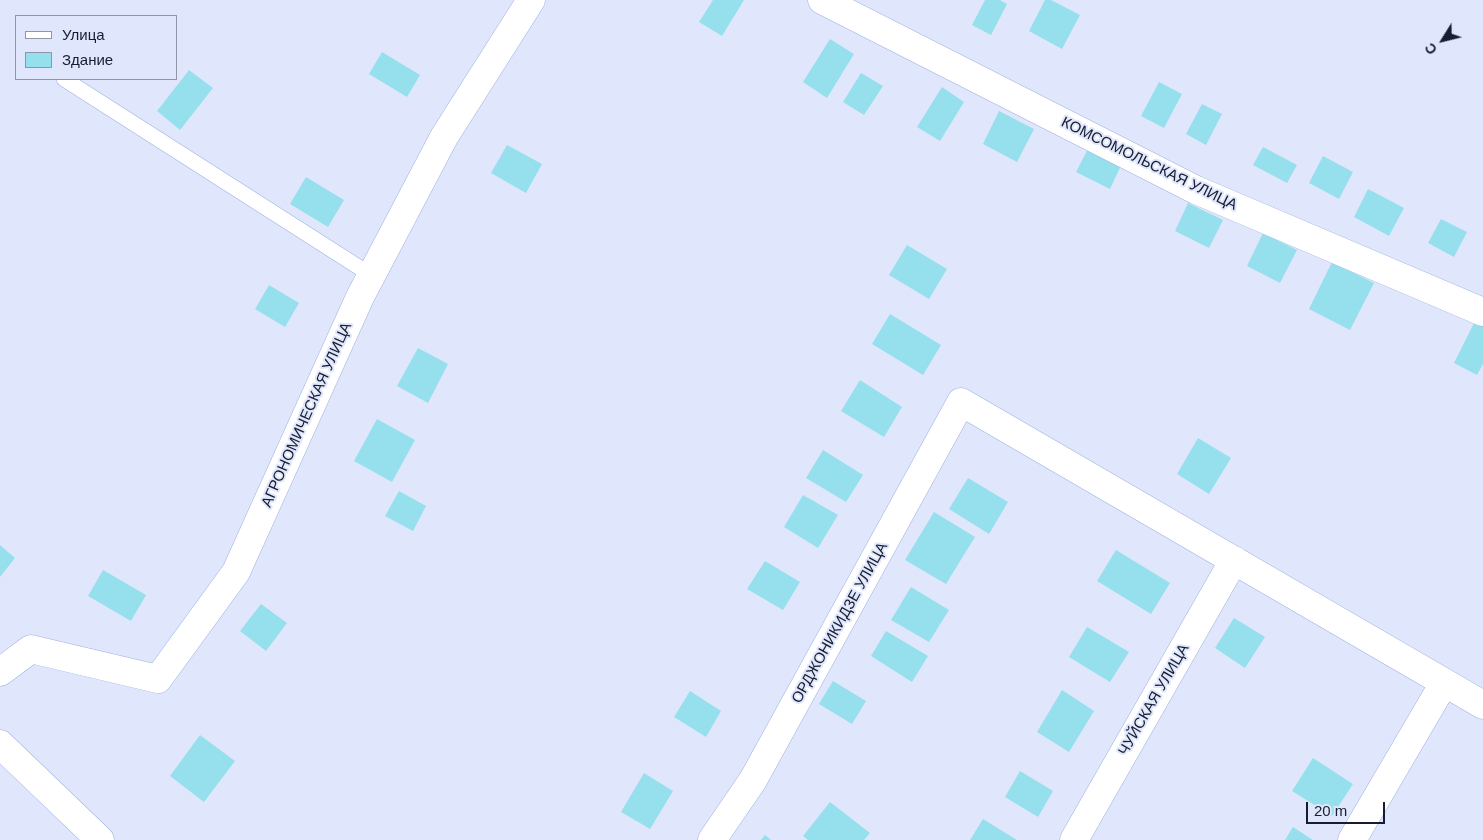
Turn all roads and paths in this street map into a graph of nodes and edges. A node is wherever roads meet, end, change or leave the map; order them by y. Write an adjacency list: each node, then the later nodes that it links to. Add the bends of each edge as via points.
1 (530, 0): 4 (street, АГРОНОМИЧЕСКАЯ УЛИЦА, via 444,137)
2 (822, 0): 5 (street, КОМСОМОЛЬСКАЯ УЛИЦА, via 1196,190)
3 (66, 80): 4 (lane)
4 (371, 275): 7 (street, АГРОНОМИЧЕСКАЯ УЛИЦА, via 236,572 158,679 31,649)
5 (1483, 312)
6 (1234, 560): 8 (street); 12 (street, ОРДЖОНИКИДЗЕ УЛИЦА, via 961,402 753,780); 13 (street, ЧУЙСКАЯ УЛИЦА)
7 (0, 672)
8 (1444, 682): 9 (street); 14 (street)
9 (1483, 705)
10 (0, 744): 11 (street)
11 (100, 840)
12 (712, 840)
13 (1074, 840)
14 (1352, 840)

